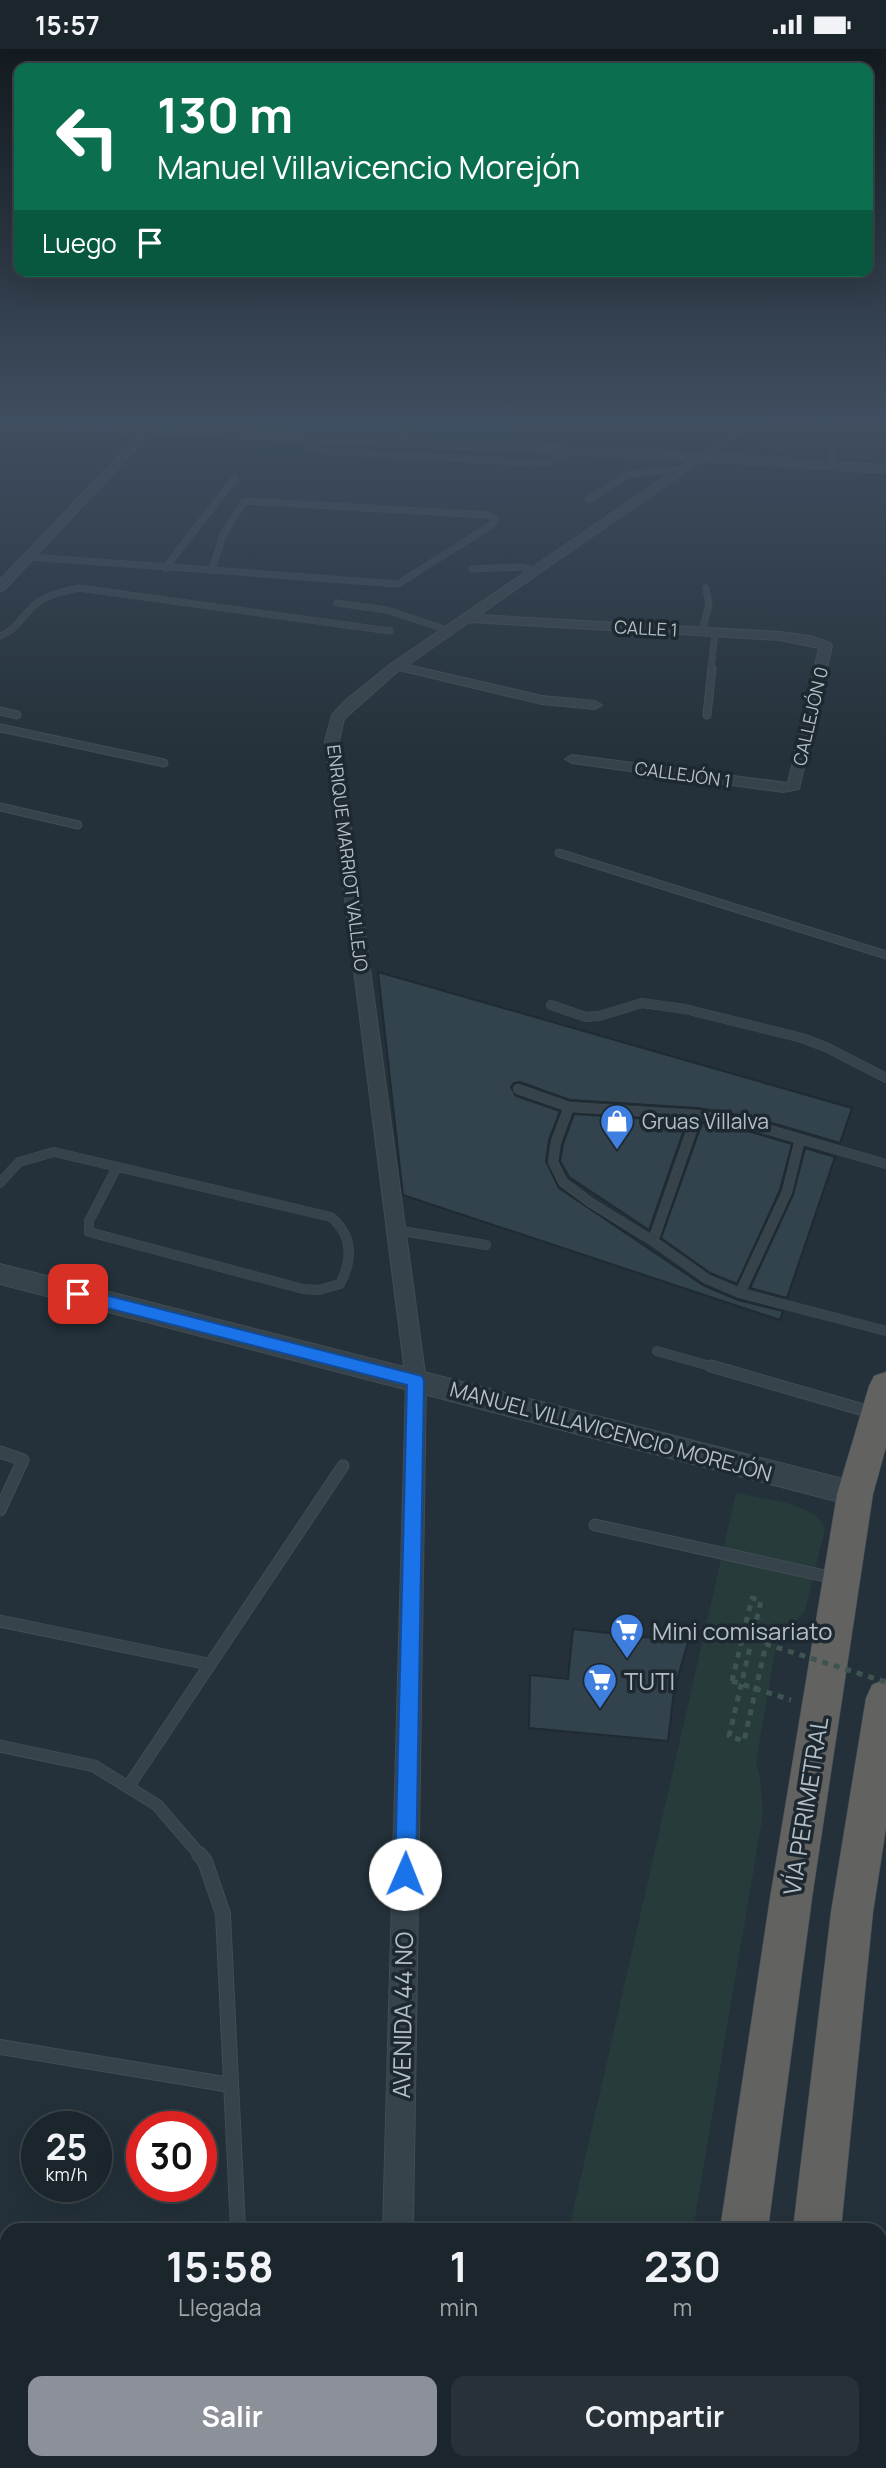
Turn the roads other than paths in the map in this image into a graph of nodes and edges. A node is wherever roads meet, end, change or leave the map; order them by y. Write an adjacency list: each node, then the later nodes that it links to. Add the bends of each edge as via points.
1 (50, 535): 6 (street)
2 (191, 535): 7 (lane)
3 (223, 535): 10 (lane)
4 (476, 535): 10 (lane, via 398,584)
5 (586, 535): 9 (street, ENRIQUE MARRIOT VALLEJO)
6 (28, 558): 7 (lane); 11 (street)
7 (165, 568): 10 (lane)
8 (472, 569): 9 (lane)
9 (535, 570): 14 (street, ENRIQUE MARRIOT VALLEJO)
10 (212, 571)
11 (0, 587)
12 (706, 589): 17 (lane, via 710,596)
13 (337, 603): 15 (lane, via 387,610)
14 (465, 618): 15 (street, ENRIQUE MARRIOT VALLEJO); 17 (street, CALLE 1)
15 (447, 630): 20 (street, ENRIQUE MARRIOT VALLEJO)
16 (390, 631): 18 (lane, via 79,588 40,599)
17 (708, 632): 19 (street, CALLE 1, via 780,636); 24 (lane)
18 (0, 636)
19 (826, 646): 28 (street, CALLEJÓN 0)
20 (397, 666): 21 (street, via 542,700); 42 (street, ENRIQUE MARRIOT VALLEJO, via 337,718 332,740)
21 (595, 705)
22 (0, 711): 23 (lane)
23 (17, 715)
24 (707, 715)
25 (0, 728): 27 (lane)
26 (572, 759): 28 (street, CALLEJÓN 1)
27 (164, 762)
28 (794, 786)
29 (0, 807): 30 (lane)
30 (78, 825)
31 (559, 853): 32 (lane)
32 (886, 955)
33 (551, 1005): 34 (lane, via 586,1017 642,1003 685,1009 802,1038)
34 (886, 1078)
35 (518, 1089): 36 (lane)
36 (569, 1107): 37 (lane); 43 (lane, via 553,1162 562,1182)
37 (697, 1115): 38 (lane); 43 (lane)
38 (800, 1139): 39 (lane); 46 (lane, via 787,1192)
39 (886, 1164)
40 (117, 1167): 40 (lane, via 331,1217 344,1226 348,1238 350,1259 343,1280 318,1290 303,1289 89,1231 89,1221); 41 (lane, via 54,1152 19,1162)
41 (0, 1183)
42 (396, 1230): 44 (lane); 49 (street, ENRIQUE MARRIOT VALLEJO)
43 (653, 1241): 46 (lane, via 707,1279)
44 (486, 1245)
45 (0, 1274): 49 (street, MANUEL VILLAVICENCIO MOREJÓN)
46 (740, 1293): 47 (lane)
47 (886, 1331)
48 (657, 1351): 50 (lane)
49 (416, 1381): 53 (street, MANUEL VILLAVICENCIO MOREJÓN); 65 (street, AVENIDA 44 NO)
50 (882, 1400): 53 (highway, VÍA PERIMETRAL)
51 (0, 1453): 54 (lane, via 23,1460)
52 (343, 1466): 58 (lane, via 269,1581)
53 (855, 1494): 56 (highway, VÍA PERIMETRAL)
54 (0, 1510)
55 (595, 1525): 56 (lane)
56 (842, 1580): 66 (highway, VÍA PERIMETRAL)
57 (0, 1621): 58 (lane)
58 (208, 1664): 61 (lane)
59 (886, 1701): 67 (highway, via 852,1912)
60 (0, 1746): 61 (lane, via 94,1766)
61 (128, 1787): 63 (lane, via 157,1805 205,1861 223,1914)
62 (0, 2047): 63 (lane)
63 (230, 2085): 64 (lane)
64 (238, 2223)
65 (398, 2223)
66 (745, 2223)
67 (818, 2223)

